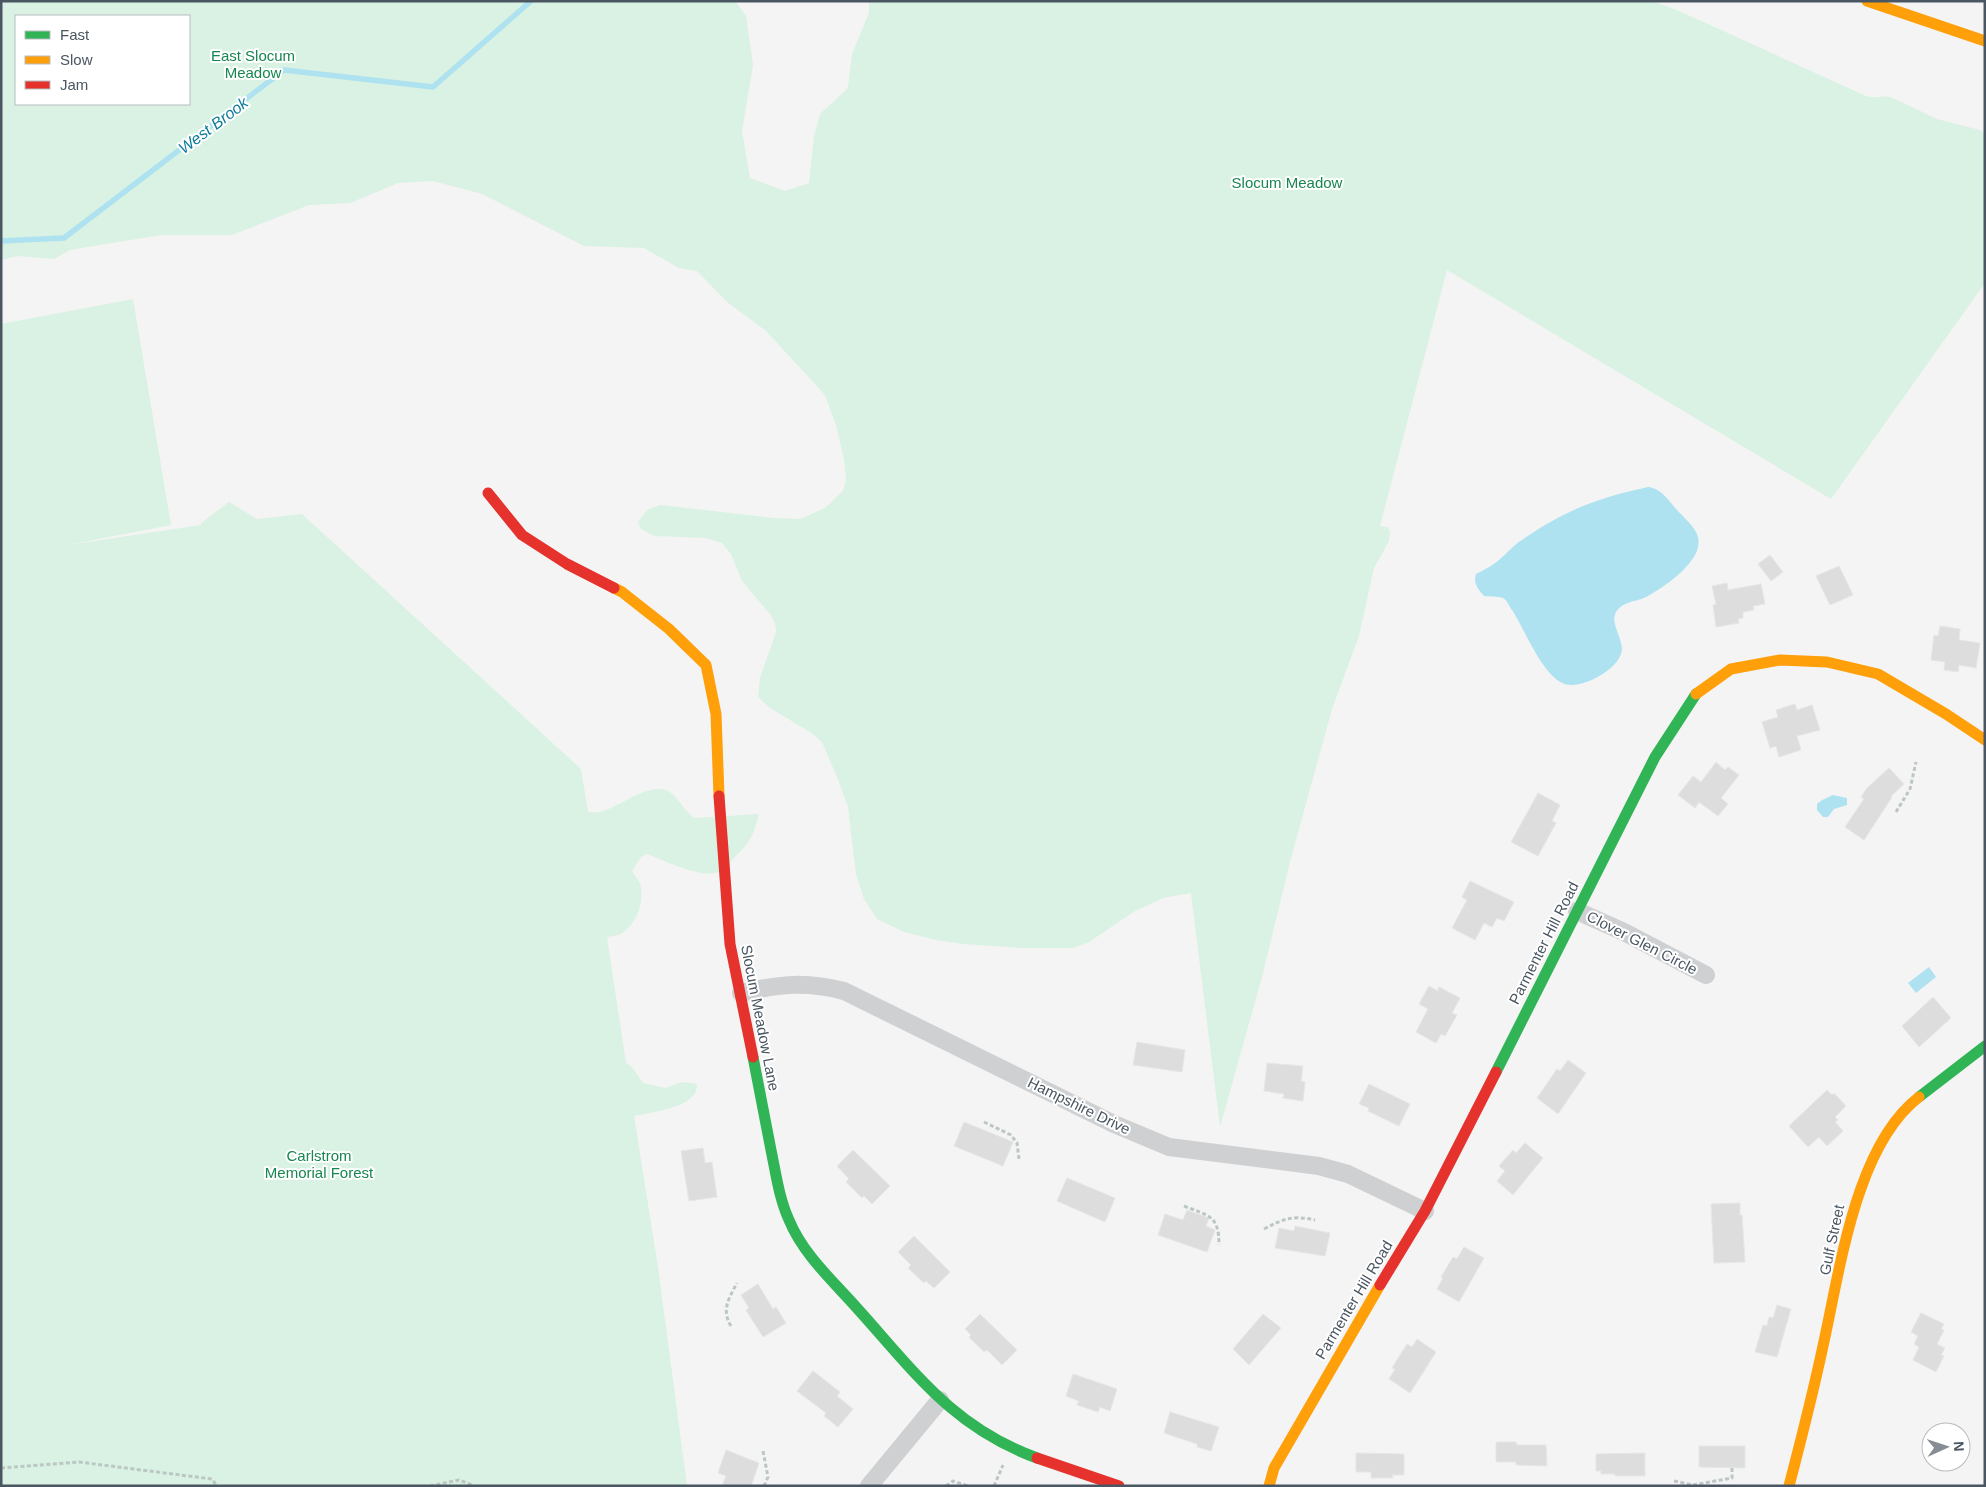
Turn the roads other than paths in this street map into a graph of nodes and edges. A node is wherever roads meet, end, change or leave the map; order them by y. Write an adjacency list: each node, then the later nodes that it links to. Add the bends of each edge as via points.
1 (1867, 1): 2 (main road)
2 (1985, 42)
3 (488, 493): 7 (main road, Slocum Meadow Lane, via 522,535 622,592 669,629 706,665 716,714 726,916)
4 (1985, 740): 5 (main road, Parmenter Hill Road, via 1878,674 1827,662 1780,660 1731,670 1694,696 1655,757)
5 (1578, 911): 6 (street, Clover Glen Circle); 9 (main road, Parmenter Hill Road)
6 (1706, 975)
7 (741, 993): 9 (street, Hampshire Drive, via 788,984 844,991 1114,1124 1169,1147 1319,1166 1348,1174); 10 (main road, Slocum Meadow Lane, via 779,1190 794,1232 814,1259)
8 (1985, 1046): 14 (main road, Gulf Street, via 1911,1103 1891,1125 1870,1164 1854,1208)
9 (1425, 1211): 13 (main road, Parmenter Hill Road, via 1274,1468)
10 (940, 1400): 11 (street); 12 (main road, Slocum Meadow Lane, via 998,1441)
11 (869, 1486)
12 (1118, 1486)
13 (1269, 1486)
14 (1789, 1486)

